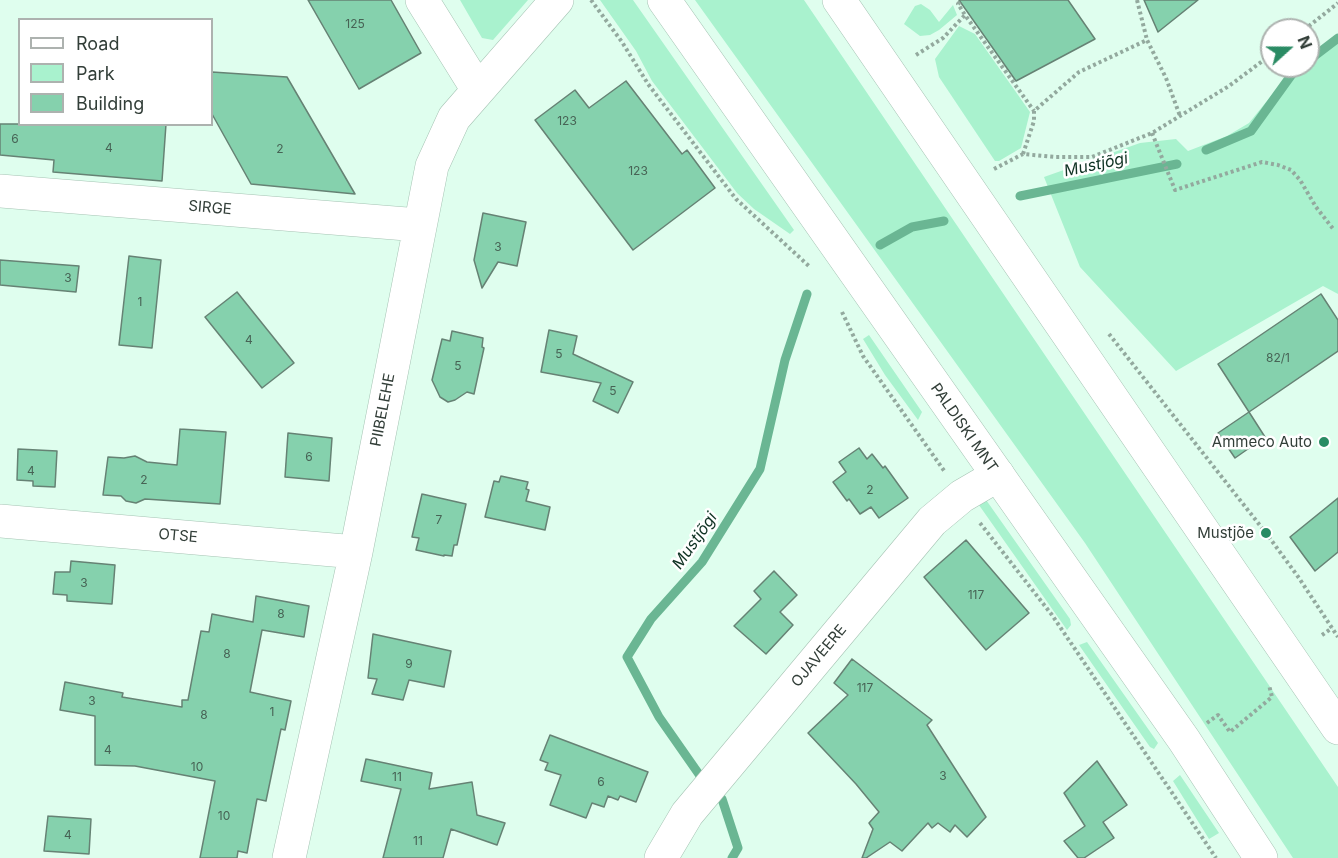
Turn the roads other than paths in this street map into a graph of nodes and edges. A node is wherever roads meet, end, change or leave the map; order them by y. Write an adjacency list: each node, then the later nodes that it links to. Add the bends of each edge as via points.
1 (422, 0): 5 (street)
2 (557, 0): 5 (street, PIIBELEHE)
3 (664, 0): 8 (street, PALDISKI MNT)
4 (839, 0): 11 (street)
5 (478, 90): 7 (street, PIIBELEHE, via 454,118 432,166)
6 (0, 191): 7 (street, SIRGE)
7 (419, 225): 10 (street, PIIBELEHE)
8 (998, 475): 13 (street, OJAVEERE, via 962,496 932,521 687,814); 14 (street, PALDISKI MNT, via 1184,740)
9 (0, 521): 10 (street, OTSE)
10 (356, 552): 12 (street, PIIBELEHE)
11 (1338, 728)
12 (289, 858)
13 (661, 858)
14 (1261, 858)

